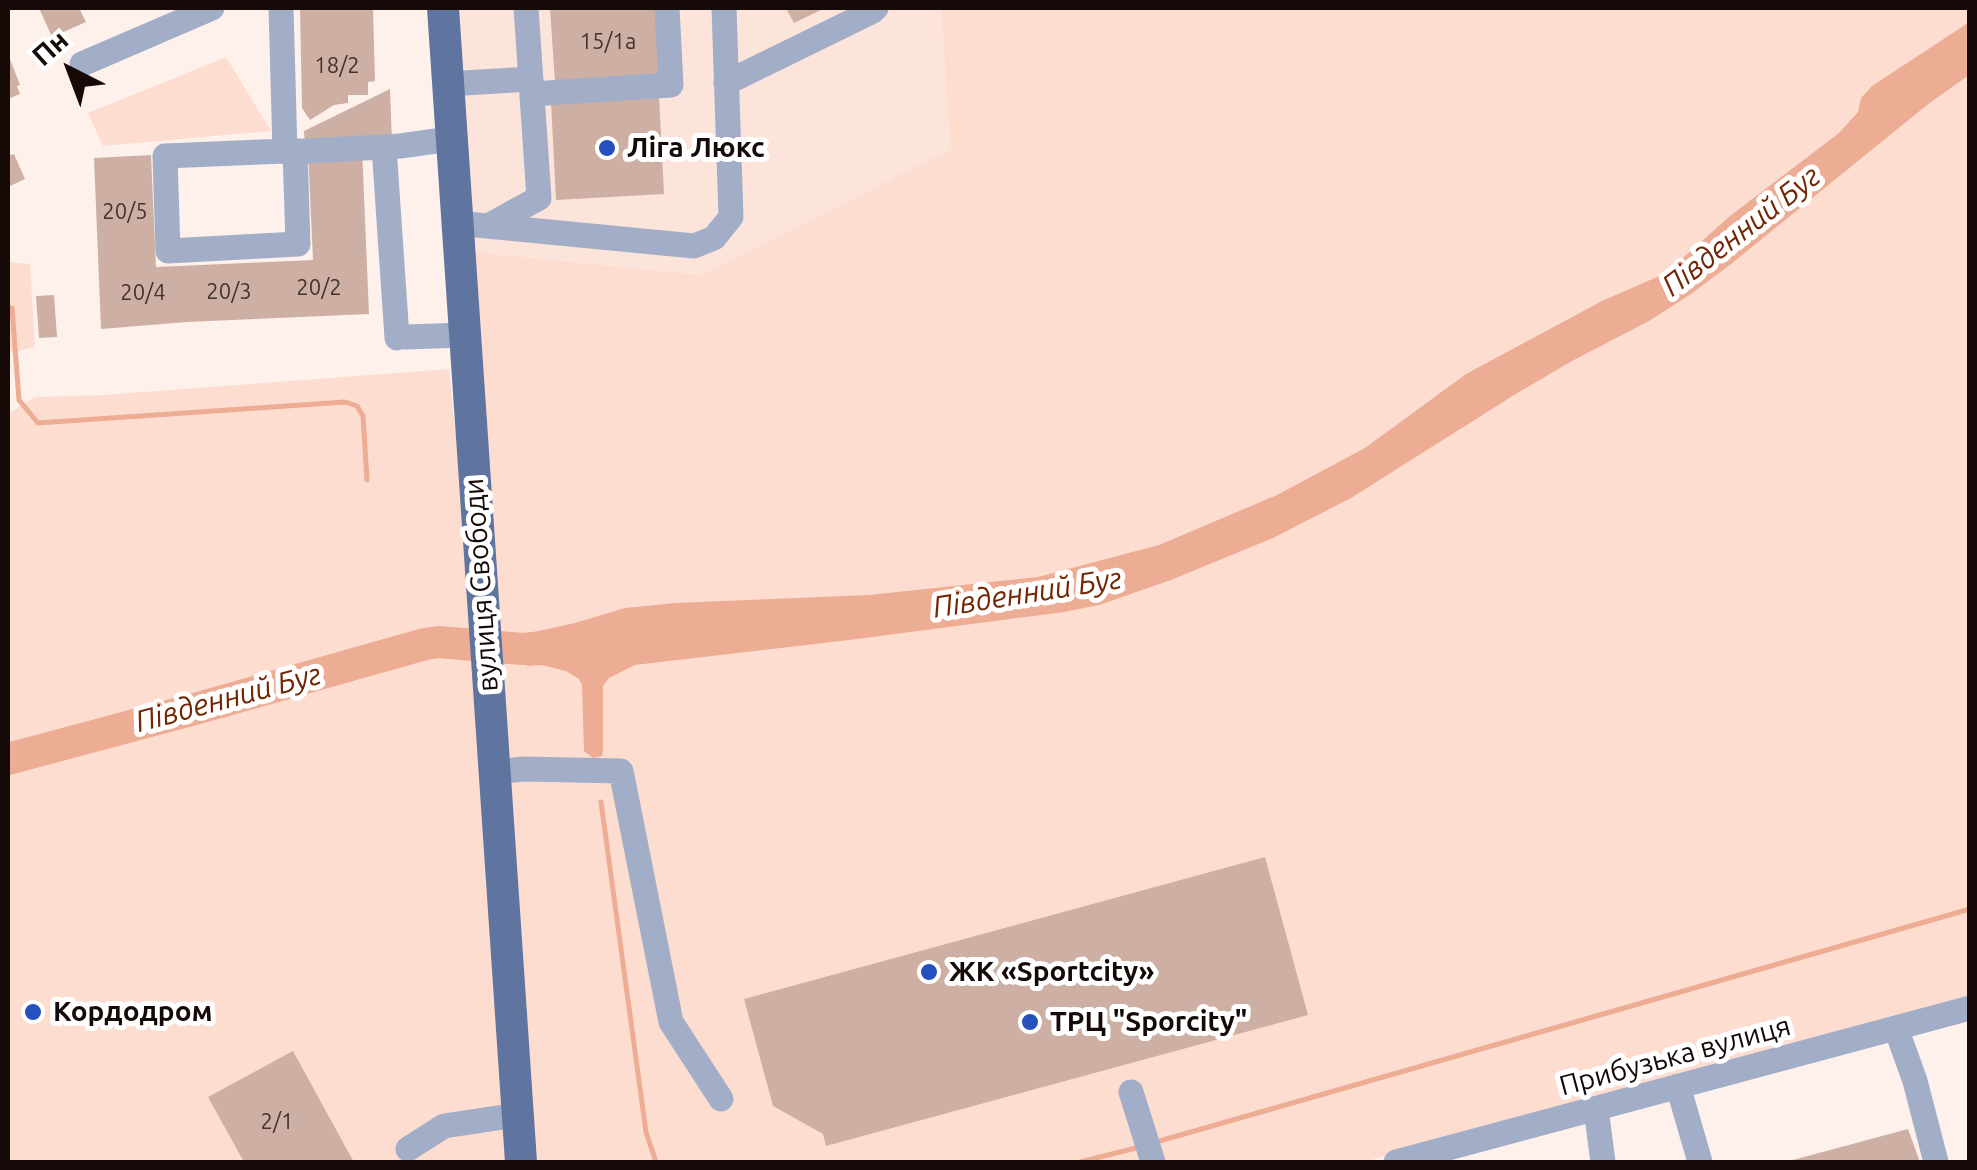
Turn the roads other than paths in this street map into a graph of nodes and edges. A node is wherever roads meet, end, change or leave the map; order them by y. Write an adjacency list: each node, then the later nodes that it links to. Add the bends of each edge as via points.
1 (212, 8): 8 (street)
2 (281, 8): 14 (street)
3 (443, 8): 10 (main road, вулиця Свободи)
4 (526, 8): 11 (street)
5 (667, 8): 11 (street, via 671,84)
6 (724, 8): 9 (street)
7 (876, 8): 9 (street)
8 (82, 64)
9 (726, 82): 16 (street, via 731,217 714,238 694,246)
10 (447, 84): 11 (street); 12 (main road, вулиця Свободи)
11 (532, 87): 16 (street, via 539,198)
12 (450, 139): 13 (street); 15 (main road, вулиця Свободи)
13 (384, 147): 14 (street); 17 (street, via 401,338)
14 (290, 151): 14 (street, via 298,244 168,250 165,156)
15 (456, 223): 16 (street); 17 (main road, вулиця Свободи)
16 (490, 225)
17 (463, 335): 18 (main road, вулиця Свободи)
18 (494, 772): 23 (street, via 620,771 671,1022); 25 (main road, вулиця Свободи)
19 (1970, 1008): 20 (street, Прибузька вулиця)
20 (1896, 1028): 21 (street, Прибузька вулиця); 32 (street)
21 (1678, 1086): 24 (street, Прибузька вулиця); 31 (street)
22 (1131, 1092): 28 (street)
23 (721, 1099)
24 (1596, 1109): 29 (street, Прибузька вулиця); 30 (street)
25 (518, 1116): 26 (street, via 444,1126); 27 (main road, вулиця Свободи)
26 (408, 1149)
27 (520, 1162)
28 (1153, 1162)
29 (1396, 1162)
30 (1602, 1162)
31 (1700, 1162)
32 (1936, 1162)

